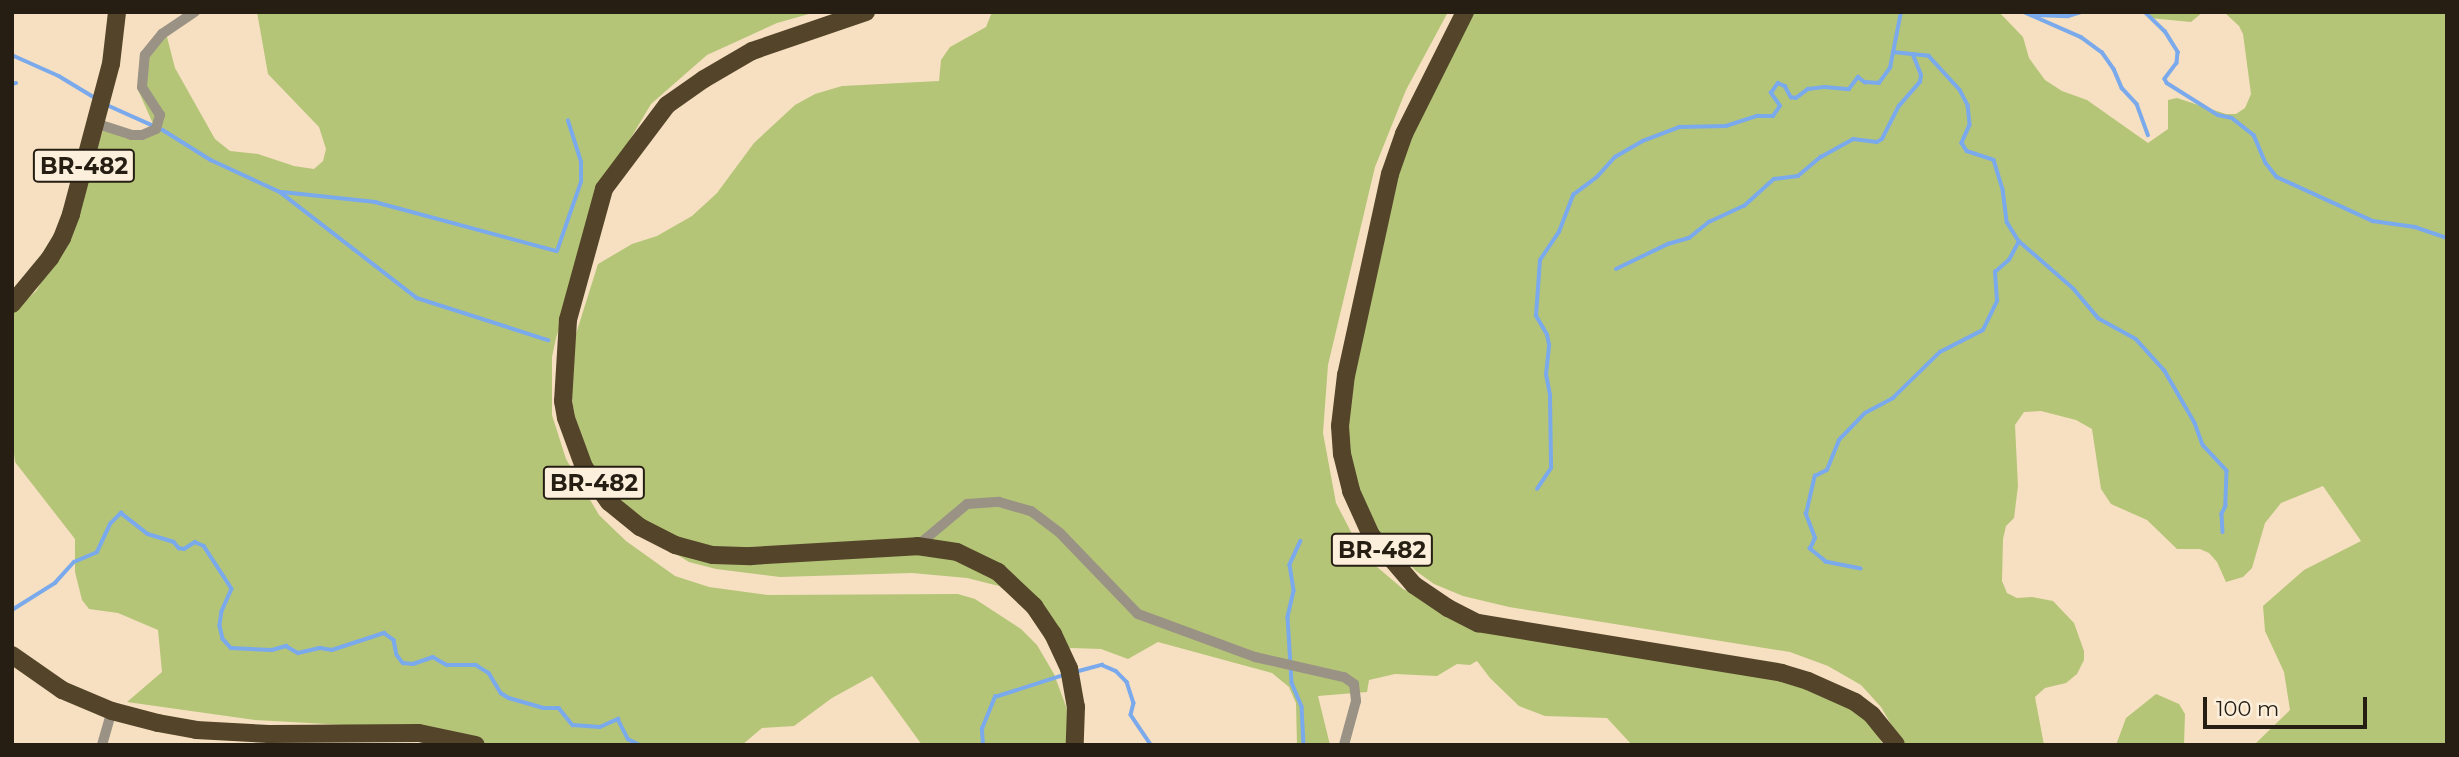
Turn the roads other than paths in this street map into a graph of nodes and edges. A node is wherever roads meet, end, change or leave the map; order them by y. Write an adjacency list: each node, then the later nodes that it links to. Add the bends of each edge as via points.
1 (117, 12): 5 (highway, BR-482, via 111,64)
2 (195, 12): 5 (street, via 162,34 145,55 142,87 160,115 156,129 131,135)
3 (866, 12): 7 (highway, BR-482, via 752,51 667,105 604,189 568,320 563,401 576,450 594,484 623,515 658,539 713,555)
4 (1465, 12): 14 (highway, BR-482, via 1404,134 1390,174 1346,375 1339,426 1342,454 1351,491 1371,535 1414,585 1478,623 1795,677 1855,702)
5 (96, 123): 6 (highway, BR-482, via 62,239)
6 (12, 304)
7 (917, 546): 12 (highway, BR-482, via 957,552 981,562 1034,606 1069,668 1076,707); 13 (street, via 967,504 999,502 1031,511 1060,533 1138,614 1255,657 1345,677 1354,684 1356,701)
8 (12, 655): 9 (highway, via 62,690)
9 (112, 711): 10 (street); 11 (highway, via 196,730 419,733)
10 (102, 745)
11 (476, 745)
12 (1074, 745)
13 (1344, 745)
14 (1896, 745)

